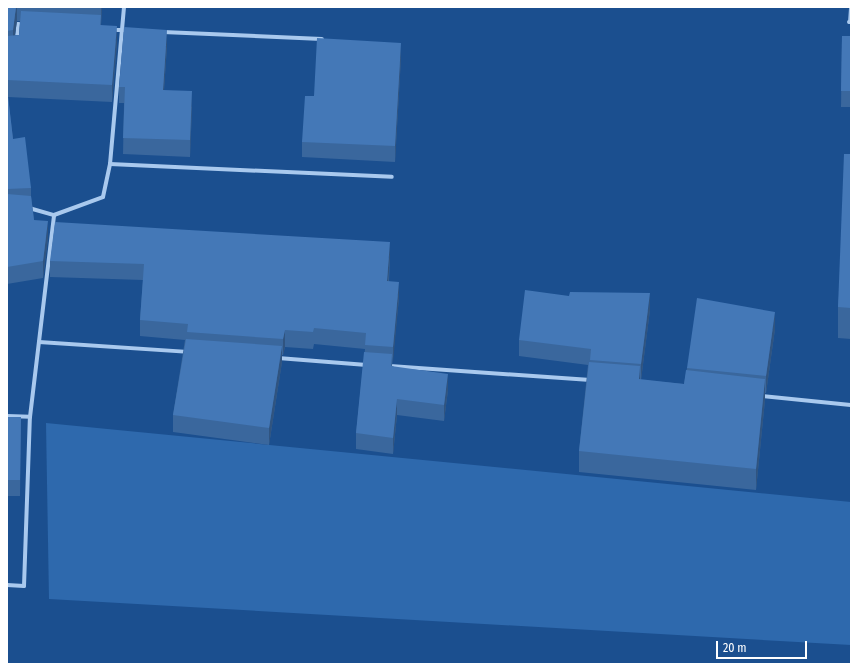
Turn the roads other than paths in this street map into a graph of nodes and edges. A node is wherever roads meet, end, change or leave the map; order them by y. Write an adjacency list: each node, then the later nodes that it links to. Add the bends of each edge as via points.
1 (124, 7): 6 (street)
2 (850, 7): 3 (lane)
3 (850, 22)
4 (32, 25): 10 (street, via 18,24)
5 (107, 29): 6 (street)
6 (122, 30): 7 (street); 11 (street)
7 (137, 31)
8 (153, 32): 9 (street)
9 (332, 40)
10 (16, 44)
11 (110, 164): 12 (street); 14 (street, via 103,197)
12 (392, 177)
13 (24, 207): 14 (street)
14 (54, 215): 15 (street)
15 (50, 228): 16 (street); 17 (street)
16 (57, 228)
17 (39, 342): 18 (street); 26 (street)
18 (197, 353)
19 (268, 358): 20 (street)
20 (371, 365)
21 (379, 365): 22 (street)
22 (601, 381)
23 (758, 395): 24 (street)
24 (851, 405)
25 (7, 416): 26 (street)
26 (30, 417): 27 (street, via 24,586)
27 (7, 585)

